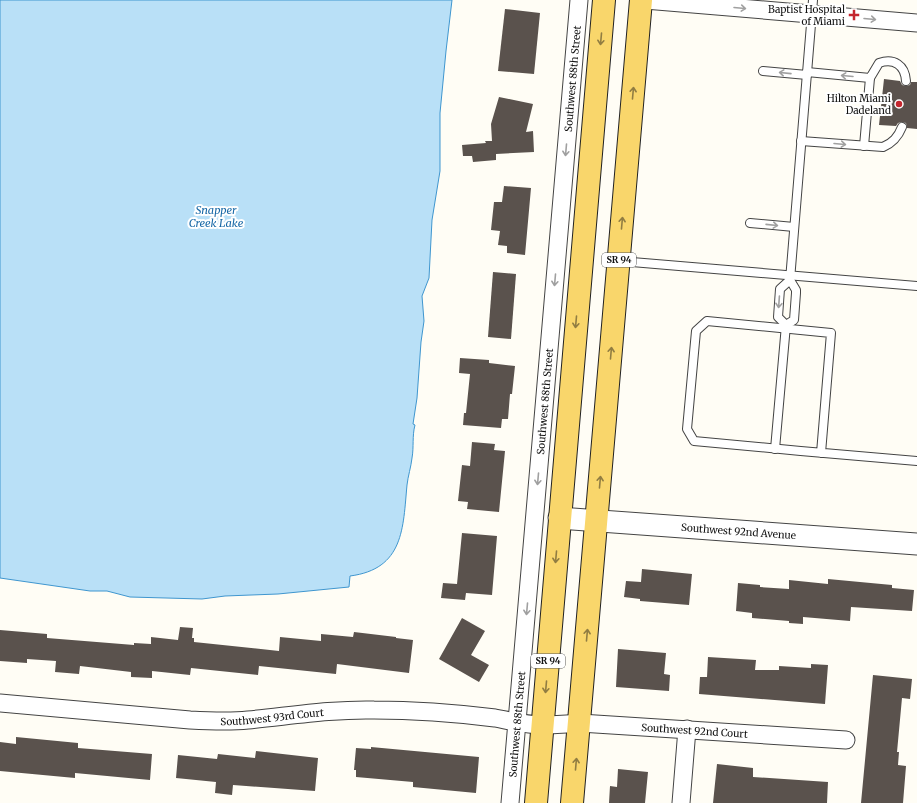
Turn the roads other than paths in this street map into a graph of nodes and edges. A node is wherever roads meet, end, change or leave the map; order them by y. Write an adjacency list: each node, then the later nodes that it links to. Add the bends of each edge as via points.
1 (579, 0): 27 (street, Southwest 88th Street, one-way to 27)
2 (604, 0): 23 (main road, SR 94, one-way to 23)
3 (641, 0): 16 (main road, SR 94, one-way to 3)
4 (645, 0): 5 (street, one-way to 5)
5 (813, 7): 6 (street, one-way to 6); 8 (lane)
6 (917, 23)
7 (763, 71): 8 (lane, one-way to 7)
8 (807, 73): 9 (lane, one-way to 8); 12 (lane)
9 (870, 78): 10 (lane, via 878,63 890,61 896,62 902,68); 13 (lane)
10 (906, 81)
11 (902, 127): 13 (lane, via 890,144 883,147)
12 (801, 141): 13 (lane, one-way to 13); 15 (lane)
13 (864, 146)
14 (750, 223): 15 (lane, one-way to 15)
15 (794, 228): 17 (lane)
16 (619, 260): 17 (lane); 24 (main road, SR 94, one-way to 16)
17 (790, 277): 18 (lane); 19 (lane, via 796,290 794,320); 19 (lane, one-way to 19, via 780,289 778,318)
18 (917, 286)
19 (786, 328): 20 (lane); 20 (lane, via 708,321 696,331 687,429 694,441); 21 (lane, via 831,333)
20 (775, 449): 21 (lane)
21 (821, 453): 22 (lane)
22 (917, 461)
23 (559, 518): 24 (street, Southwest 92nd Avenue); 29 (main road, SR 94, one-way to 29)
24 (597, 521): 25 (street, Southwest 92nd Avenue); 28 (main road, SR 94, one-way to 24)
25 (917, 544)
26 (0, 703): 27 (street, Southwest 93rd Court, via 190,720 247,720 332,711 373,710 434,712 496,718)
27 (517, 723): 29 (street, Southwest 93rd Court); 32 (street, Southwest 88th Street)
28 (580, 724): 29 (street, Southwest 92nd Court); 30 (street, Southwest 92nd Court); 34 (main road, SR 94, one-way to 28)
29 (543, 725): 33 (main road, SR 94)
30 (687, 729): 31 (street, Southwest 92nd Court); 35 (street)
31 (846, 740)
32 (510, 803)
33 (536, 803)
34 (572, 803)
35 (681, 803)

